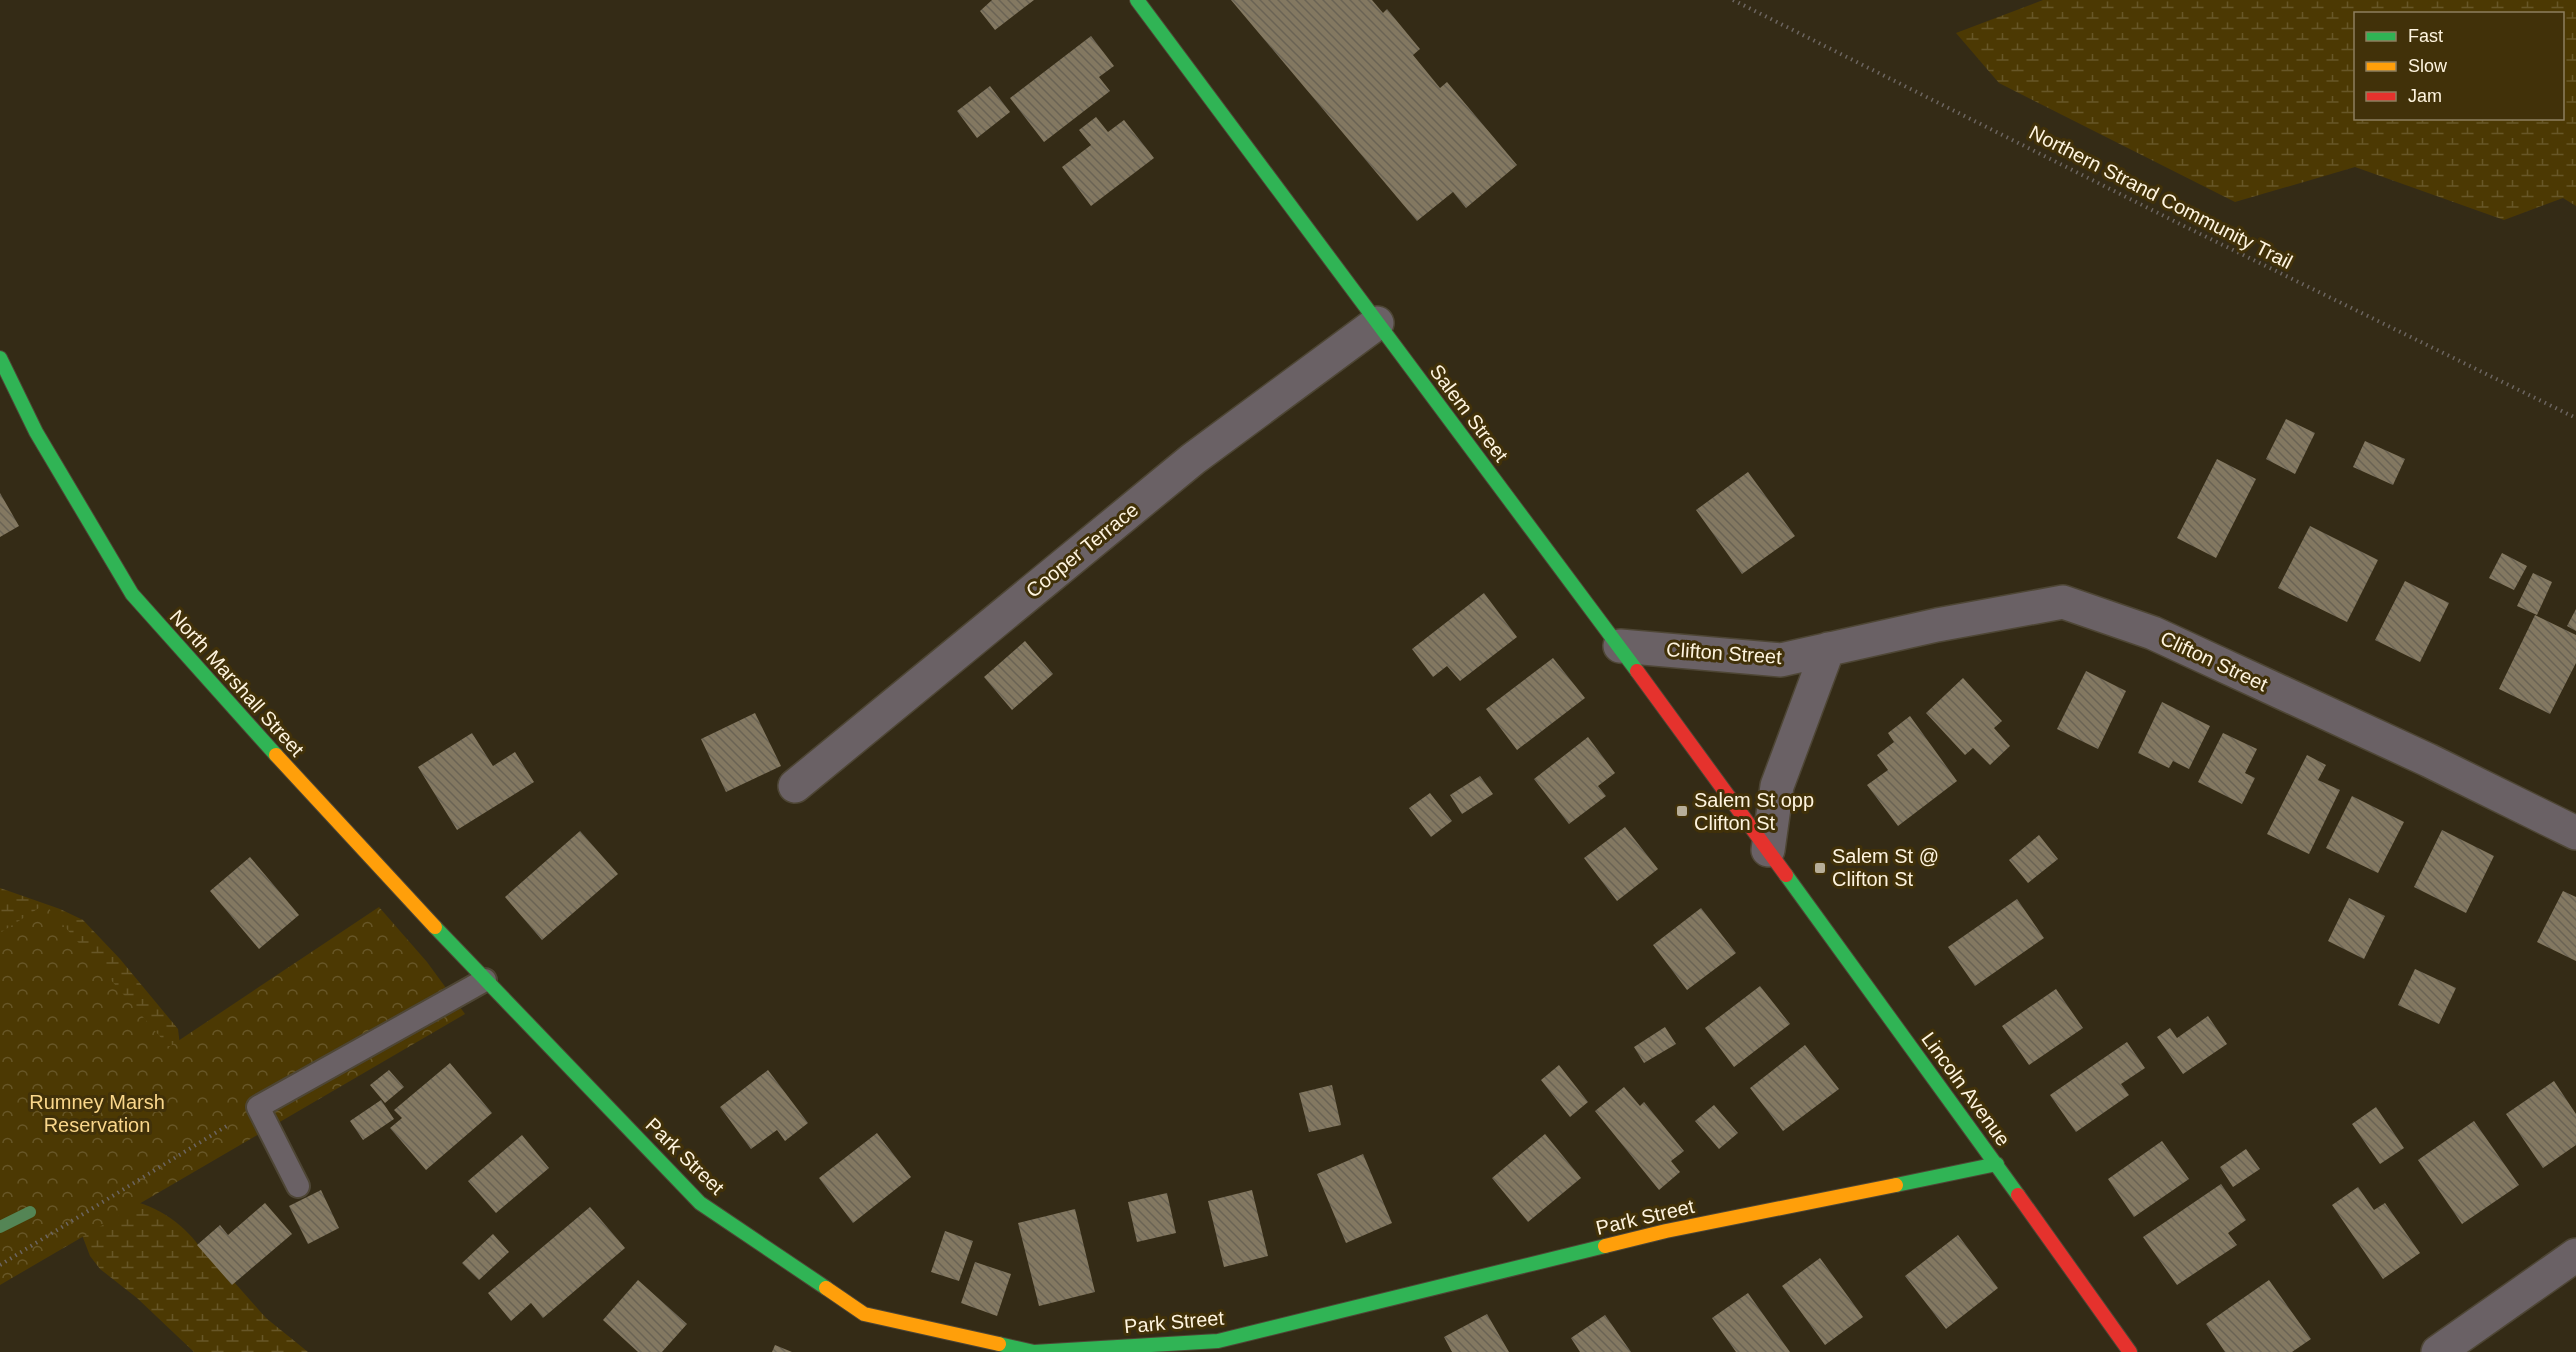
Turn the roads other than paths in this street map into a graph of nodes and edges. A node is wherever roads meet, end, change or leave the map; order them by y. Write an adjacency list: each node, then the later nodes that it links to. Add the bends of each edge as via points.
1 (1137, 0): 2 (street, Salem Street)
2 (1377, 323): 4 (street, Salem Street); 6 (street, Cooper Terrace, via 1194,459)
3 (0, 358): 9 (street, North Marshall Street, via 36,432 132,594 324,808)
4 (1620, 646): 5 (street, Clifton Street, via 1781,660); 8 (street, Salem Street)
5 (1828, 649): 7 (street, Clifton Street, via 2063,602 2153,633); 8 (street, via 1778,786)
6 (795, 786)
7 (2576, 833)
8 (1768, 850): 10 (street, Lincoln Avenue)
9 (493, 987): 11 (lane, via 258,1107); 13 (street, Park Street, via 700,1203 864,1314)
10 (1997, 1164): 13 (street, Park Street, via 1666,1231 1218,1341 1034,1352); 14 (street, Lincoln Avenue)
11 (298, 1186)
12 (2576, 1255): 15 (street)
13 (953, 1343)
14 (2130, 1352)
15 (2438, 1352)

